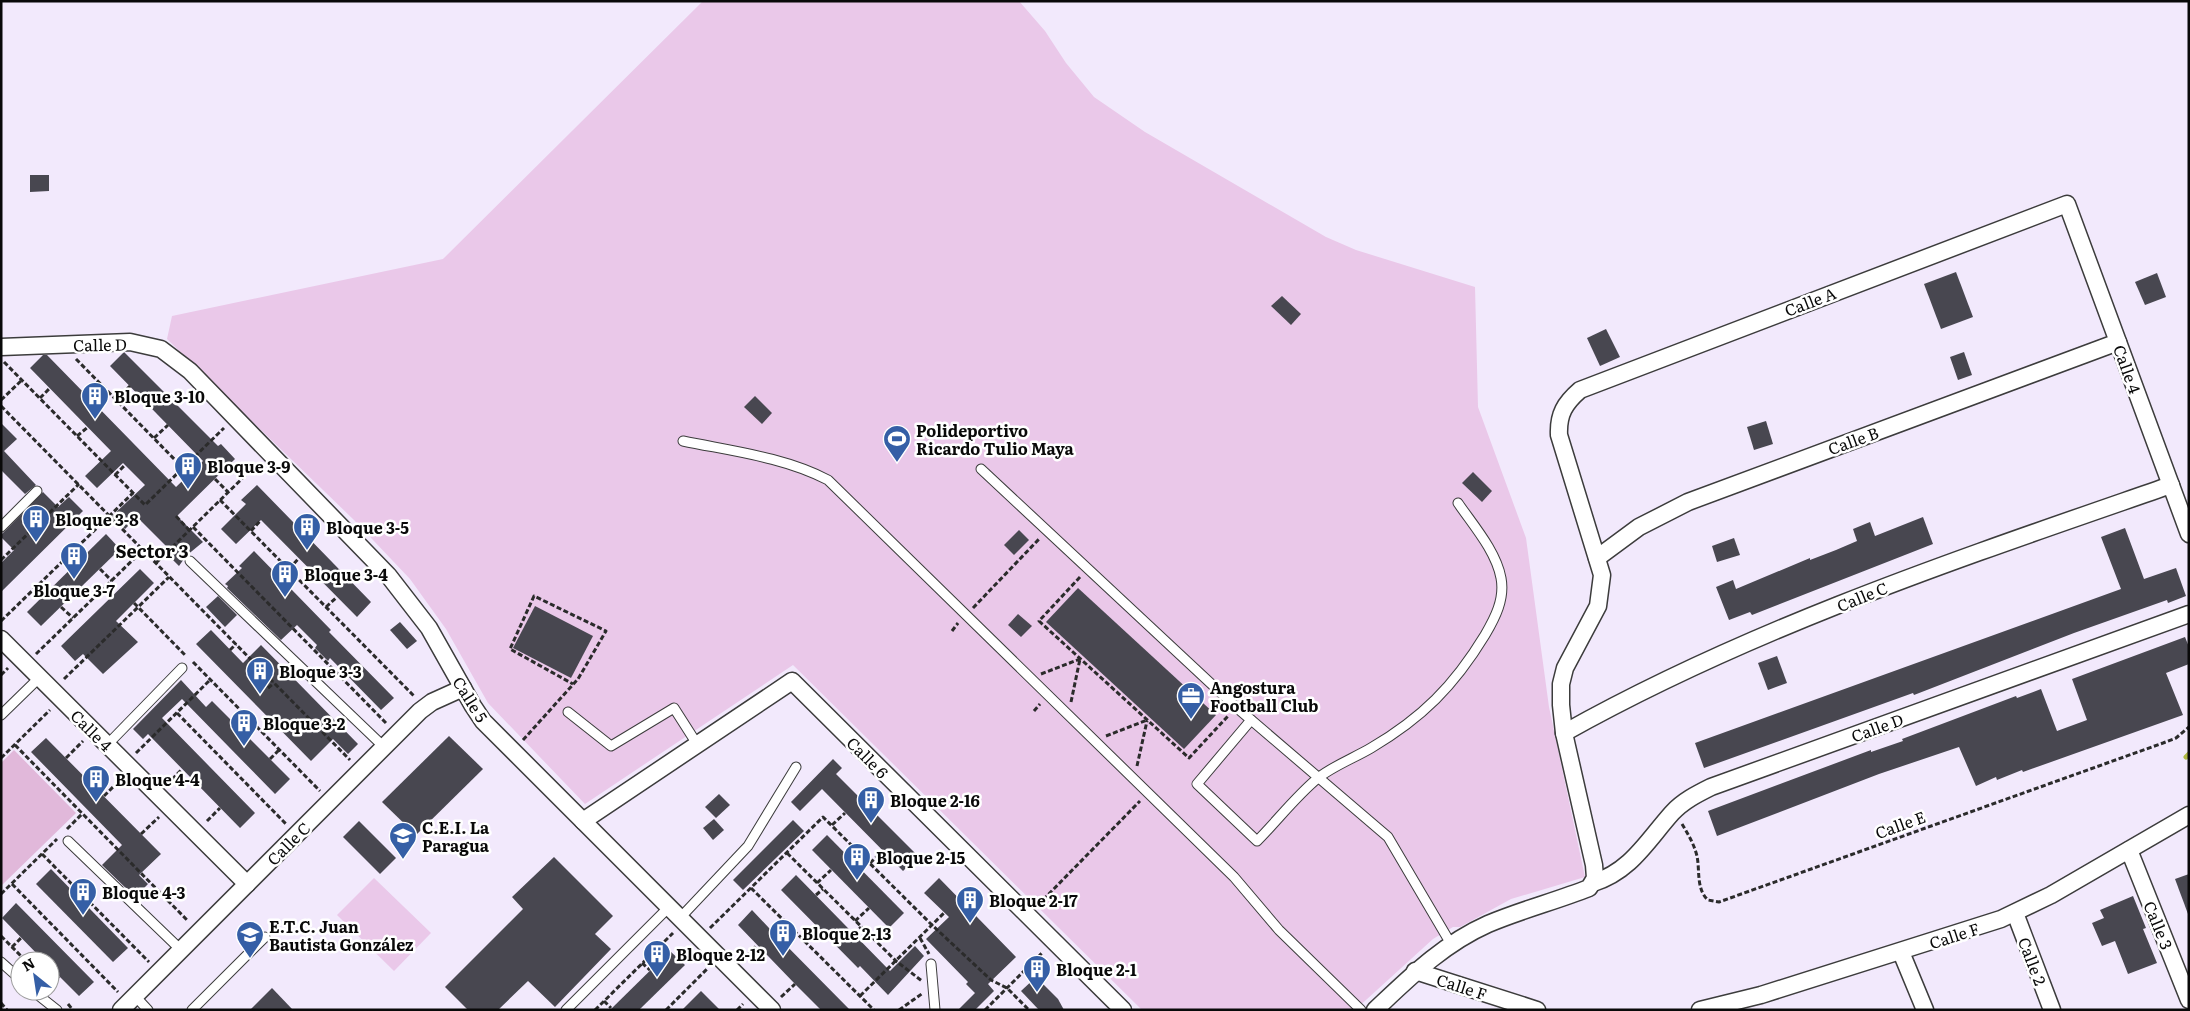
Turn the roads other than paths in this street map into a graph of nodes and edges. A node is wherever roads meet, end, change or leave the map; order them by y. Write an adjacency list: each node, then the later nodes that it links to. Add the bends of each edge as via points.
1 (2067, 204): 2 (street, Calle 4); 12 (street, Calle A, via 1580,390 1561,410 1559,435)
2 (2118, 342): 7 (street, Calle 4); 12 (street, Calle B, via 1688,502 1638,527)
3 (1, 347): 4 (street, Calle D, via 130,342 161,349)
4 (190, 371): 18 (street, Calle 5, via 388,575 429,628)
5 (682, 441): 52 (lane, via 789,464 828,480 1234,877 1279,930)
6 (981, 469): 21 (lane)
7 (2171, 485): 11 (street, Calle 4); 22 (street, Calle C, via 1936,566 1812,616 1684,672)
8 (37, 491): 10 (lane)
9 (1458, 503): 27 (lane, via 1494,559 1501,579 1501,598 1489,628 1446,691 1424,711 1398,731)
10 (1, 527)
11 (2189, 534)
12 (1597, 558): 22 (street, via 1602,575 1598,606 1565,668 1560,705)
13 (190, 561): 25 (lane)
14 (2189, 614): 33 (street, Calle D, via 1711,787 1688,798 1673,812 1634,860)
15 (1, 639): 17 (street, Calle 4)
16 (182, 668): 24 (lane)
17 (40, 677): 20 (lane); 24 (street, Calle 4)
18 (463, 688): 25 (street, Calle C, via 424,707); 29 (street, Calle 5, via 484,721)
19 (568, 712): 23 (lane, via 610,746 674,708)
20 (1, 715)
21 (1251, 720): 27 (lane); 27 (lane, via 1197,784 1257,841)
22 (1564, 733): 33 (street, via 1594,865)
23 (697, 744): 29 (street, Calle 6); 51 (street, Calle 6, via 792,681)
24 (107, 745): 32 (street, Calle 4)
25 (384, 747): 32 (street, Calle C)
26 (796, 767): 35 (lane, via 748,846)
27 (1318, 778): 37 (lane, via 1388,837)
28 (2189, 815): 31 (street, Calle F)
29 (583, 821): 35 (street, Calle 5)
30 (68, 841): 38 (lane)
31 (2129, 850): 34 (street, Calle F, via 2051,896); 42 (street, Calle 3)
32 (247, 884): 38 (street, Calle C)
33 (1587, 887): 37 (street, Calle D, via 1487,925)
34 (2015, 913): 39 (street, Calle F); 57 (street, Calle 2)
35 (678, 916): 48 (lane); 49 (street, Calle 5)
36 (264, 937): 47 (lane)
37 (1451, 944): 41 (street, Calle D)
38 (181, 950): 44 (street, Calle C)
39 (1901, 952): 55 (street, Calle F); 56 (street)
40 (931, 964): 50 (lane)
41 (1416, 971): 53 (street, Calle D); 54 (street, Calle F)
42 (2189, 1000)
43 (46, 1001): 45 (lane)
44 (128, 1003): 46 (lane)
45 (57, 1010)
46 (148, 1010)
47 (192, 1010)
48 (566, 1010)
49 (772, 1010)
50 (936, 1010)
51 (1123, 1010)
52 (1362, 1010)
53 (1375, 1010)
54 (1537, 1010)
55 (1700, 1010)
56 (1925, 1010)
57 (2052, 1010)

